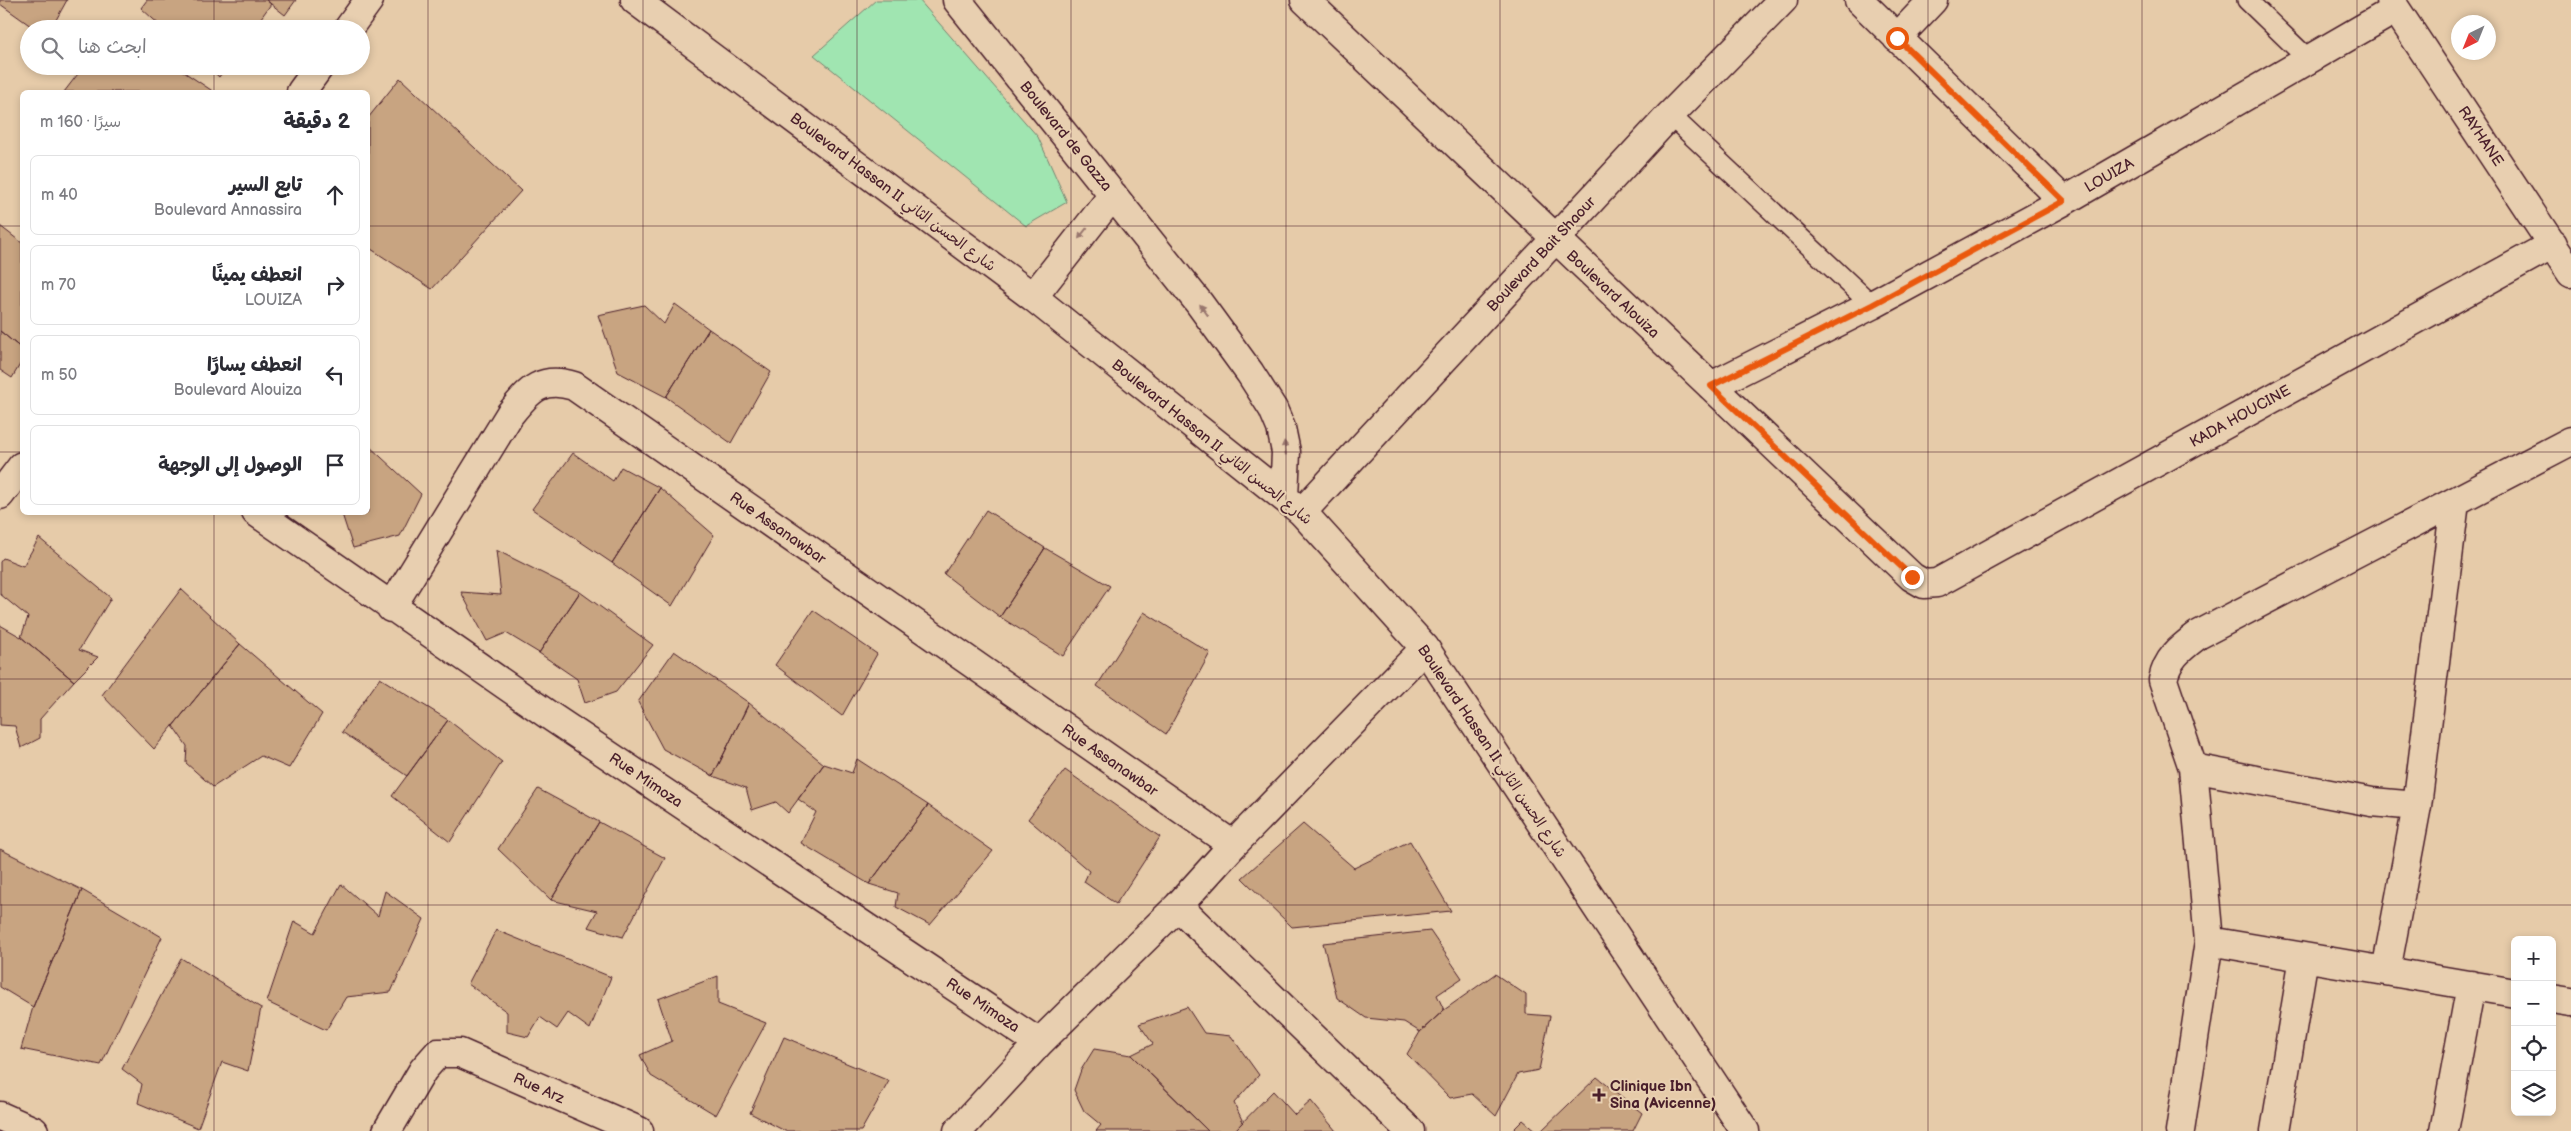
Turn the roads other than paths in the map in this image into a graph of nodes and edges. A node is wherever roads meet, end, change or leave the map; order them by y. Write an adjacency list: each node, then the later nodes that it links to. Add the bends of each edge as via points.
1 (369, 0): 10 (street)
2 (635, 0): 21 (street, Boulevard Hassan II شارع الحسن الثاني)
3 (957, 0): 16 (street, Boulevard de Gazza)
4 (1305, 0): 18 (street, Boulevard Alouiza)
5 (1783, 0): 15 (street, Boulevard Bait Shaour)
6 (1859, 0): 11 (street)
7 (1933, 0): 11 (street)
8 (2247, 0): 12 (lane)
9 (2393, 4): 12 (street, LOUIZA); 19 (street, RAYHANE)
10 (355, 20)
11 (1897, 38): 17 (street)
12 (2308, 60): 17 (street, LOUIZA)
13 (313, 75): 14 (street)
14 (302, 90)
15 (1670, 115): 18 (street, Boulevard Bait Shaour); 22 (lane)
16 (1113, 195): 21 (street, Boulevard de Gazza, one-way to 21); 28 (street, one-way to 16, via 1281,428 1273,409 1199,303)
17 (2064, 201): 22 (street, LOUIZA)
18 (1554, 240): 23 (street, Boulevard Alouiza); 28 (street, Boulevard Bait Shaour)
19 (2553, 244): 20 (street, RAYHANE); 30 (street, KADA HOUCINE, via 1937,583)
20 (2571, 273)
21 (1033, 297): 28 (street, Boulevard Hassan II شارع الحسن الثاني)
22 (1872, 305): 23 (street, LOUIZA)
23 (1711, 386): 30 (street, Boulevard Alouiza, via 1912,577)
24 (2571, 441): 27 (street)
25 (20, 469): 26 (street)
26 (0, 495)
27 (2455, 502): 33 (street, via 2198,635 2176,652 2166,666 2163,680); 34 (street)
28 (1293, 504): 32 (street, Boulevard Hassan II شارع الحسن الثاني)
29 (260, 515): 31 (street, Rue Mimoza)
30 (1924, 584)
31 (391, 608): 35 (street, Rue Assanawbar, via 510,414 526,394 542,384 557,381 574,386); 44 (street, Rue Mimoza)
32 (1424, 648): 35 (street); 51 (street, Boulevard Hassan II شارع الحسن الثاني)
33 (2193, 768): 34 (street, via 2372,802); 37 (street)
34 (2417, 806): 39 (street)
35 (1233, 845): 36 (street)
36 (1178, 906): 44 (street); 50 (street)
37 (2209, 941): 38 (street); 52 (street)
38 (2304, 957): 39 (street); 53 (street)
39 (2386, 971): 40 (street)
40 (2471, 985): 41 (street); 54 (street)
41 (2511, 991)
42 (2556, 1000): 43 (street)
43 (2571, 1002)
44 (1039, 1043): 49 (street)
45 (0, 1116): 46 (street)
46 (34, 1131)
47 (387, 1131): 48 (street, Rue Arz, via 423,1070 438,1053 460,1053)
48 (639, 1131)
49 (958, 1131)
50 (1410, 1131)
51 (1744, 1131)
52 (2180, 1131)
53 (2275, 1131)
54 (2444, 1131)

